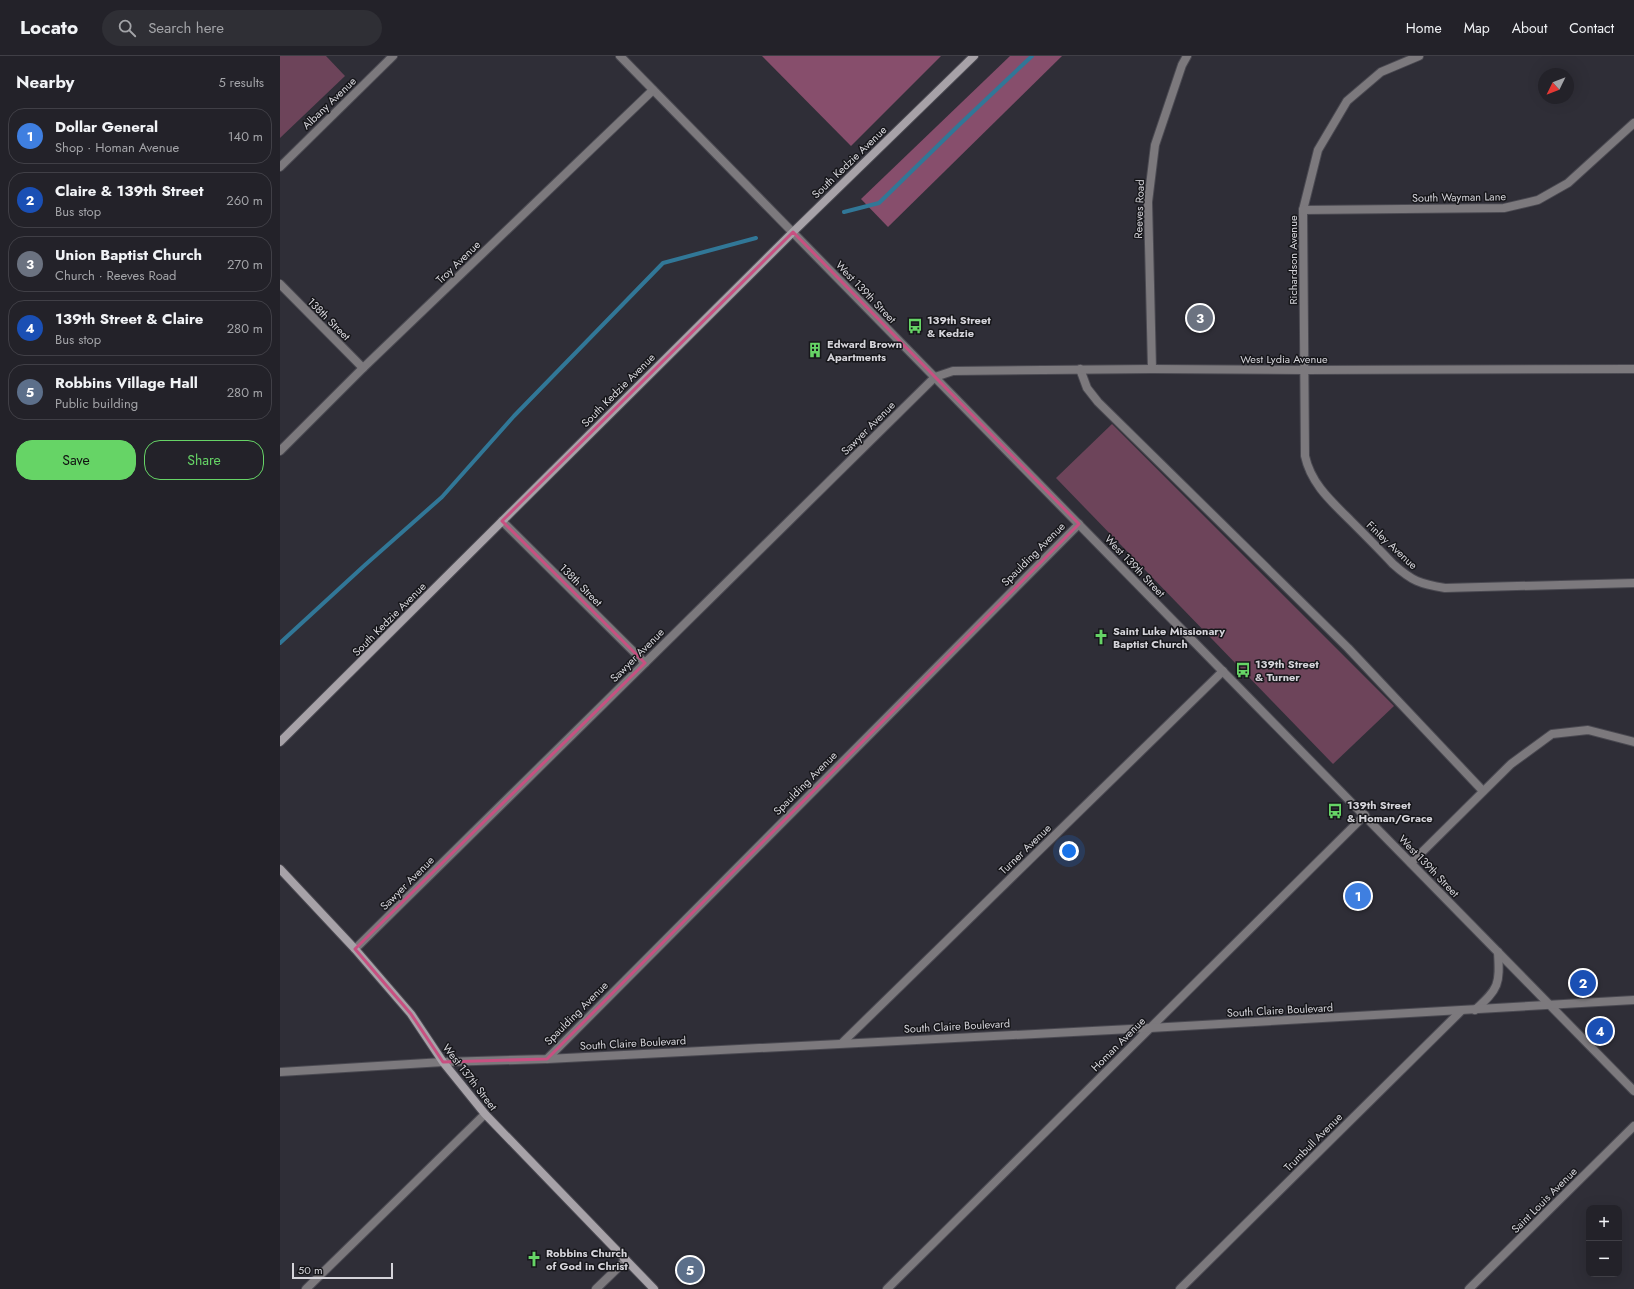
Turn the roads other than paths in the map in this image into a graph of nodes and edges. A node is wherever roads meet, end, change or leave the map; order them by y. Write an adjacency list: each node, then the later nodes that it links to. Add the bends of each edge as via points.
1 (394, 56): 8 (street, Albany Avenue)
2 (620, 56): 6 (street, West 139th Street)
3 (974, 56): 10 (main road, South Kedzie Avenue)
4 (1187, 56): 14 (street, Reeves Road, via 1155,145 1148,202)
5 (1419, 56): 9 (street, Richardson Avenue, via 1381,72 1347,101 1318,150)
6 (653, 90): 10 (street, West 139th Street); 12 (street, Troy Avenue)
7 (1634, 123): 9 (street, South Wayman Lane, via 1568,182 1538,200 1504,208)
8 (280, 167)
9 (1303, 210): 15 (street, Richardson Avenue)
10 (793, 232): 17 (street, West 139th Street); 19 (main road, South Kedzie Avenue)
11 (280, 284): 12 (street, 138th Street)
12 (363, 368): 18 (street, Troy Avenue)
13 (1080, 369): 14 (street, West Lydia Avenue); 17 (street, West Lydia Avenue, via 953,371); 26 (street, via 1087,388 1098,402 1348,648)
14 (1152, 369): 15 (street, West Lydia Avenue)
15 (1304, 370): 16 (street, West Lydia Avenue); 21 (street, Finley Avenue, via 1305,456 1311,475 1324,494 1393,564 1413,579 1422,584 1445,588)
16 (1634, 370)
17 (935, 377): 20 (street, West 139th Street); 22 (street, Sawyer Avenue)
18 (280, 451)
19 (502, 521): 22 (street, 138th Street); 24 (main road, South Kedzie Avenue)
20 (1079, 524): 23 (street, West 139th Street); 38 (street, Spaulding Avenue)
21 (1634, 583)
22 (645, 664): 30 (street, Sawyer Avenue)
23 (1223, 671): 27 (street, West 139th Street); 37 (street, Turner Avenue)
24 (280, 742)
25 (1634, 742): 26 (street, via 1588,730 1552,734 1511,764)
26 (1483, 791): 28 (street)
27 (1365, 815): 28 (street, West 139th Street); 36 (street, Homan Avenue)
28 (1411, 863): 31 (street, West 139th Street)
29 (280, 869): 30 (main road, West 137th Street)
30 (355, 949): 39 (main road, West 137th Street, via 411,1014)
31 (1498, 952): 33 (street, West 139th Street); 35 (street, via 1499,980 1495,990)
32 (1634, 1000): 33 (street, South Claire Boulevard)
33 (1549, 1004): 35 (street, South Claire Boulevard); 41 (street, West 139th Street)
34 (1460, 1010): 35 (street, South Claire Boulevard); 36 (street, South Claire Boulevard); 49 (street, Trumbull Avenue)
35 (1475, 1010)
36 (1150, 1028): 37 (street, South Claire Boulevard); 48 (street, Homan Avenue)
37 (842, 1043): 38 (street, South Claire Boulevard)
38 (547, 1059): 39 (street, South Claire Boulevard)
39 (442, 1062): 40 (street, South Claire Boulevard); 42 (main road, West 137th Street)
40 (280, 1072)
41 (1634, 1091)
42 (485, 1114): 44 (main road, West 137th Street); 45 (street)
43 (1634, 1126): 50 (street, Saint Louis Avenue)
44 (626, 1260): 46 (street); 47 (main road, West 137th Street)
45 (306, 1289)
46 (596, 1289)
47 (654, 1289)
48 (887, 1289)
49 (1180, 1289)
50 (1469, 1289)

